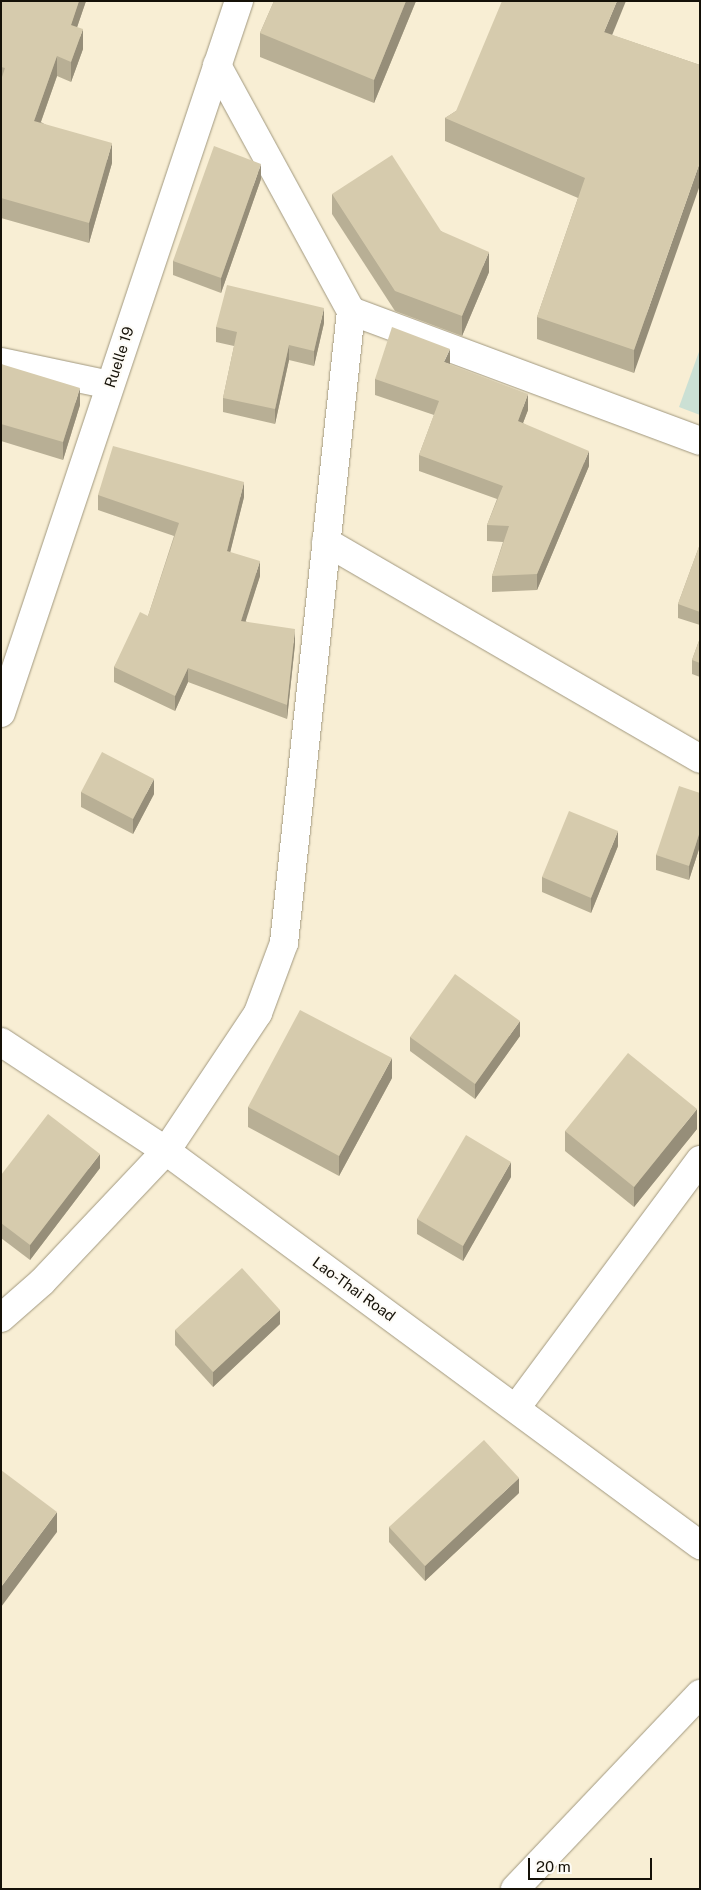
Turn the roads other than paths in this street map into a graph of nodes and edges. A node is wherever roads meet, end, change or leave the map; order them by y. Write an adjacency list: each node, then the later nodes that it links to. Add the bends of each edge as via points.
1 (239, 1): 2 (street, Ruelle 19)
2 (216, 65): 3 (street); 5 (street, Ruelle 19)
3 (350, 311): 6 (street); 7 (street)
4 (1, 362): 5 (street)
5 (110, 385): 8 (street, Ruelle 19)
6 (700, 441)
7 (326, 542): 9 (street); 11 (street, via 284,943 258,1013)
8 (1, 713)
9 (700, 759)
10 (1, 1042): 11 (street, Lao-Thai Road)
11 (166, 1151): 13 (street, via 42,1282); 14 (street, Lao-Thai Road)
12 (700, 1160): 14 (street)
13 (1, 1318)
14 (516, 1408): 15 (street, Lao-Thai Road)
15 (700, 1545)
16 (700, 1694): 17 (street)
17 (515, 1889)

